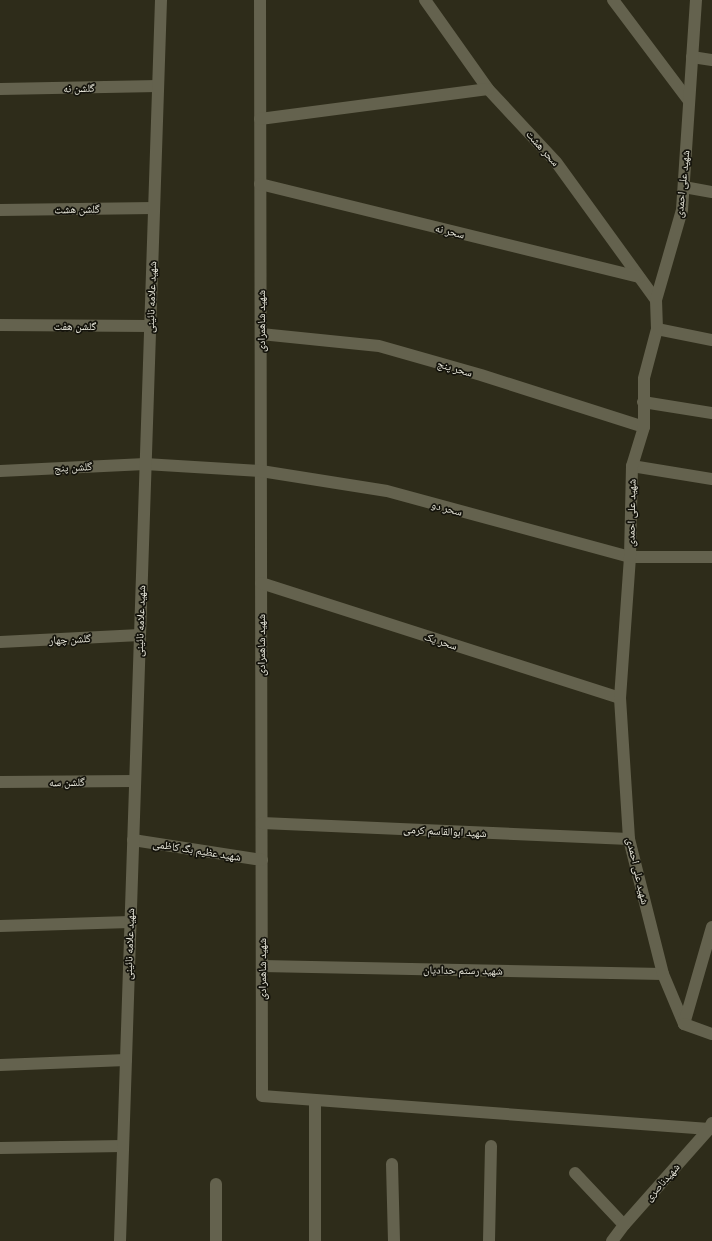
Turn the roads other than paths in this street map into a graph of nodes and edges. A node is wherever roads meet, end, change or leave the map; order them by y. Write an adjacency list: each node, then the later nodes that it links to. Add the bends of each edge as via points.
1 (161, 0): 8 (street, شهید علامه‌ نائینی)
2 (260, 0): 12 (street, شهید شاهمرادی)
3 (425, 0): 10 (street, سحر هشت)
4 (613, 0): 11 (street)
5 (696, 0): 6 (street, شهید علی احمدی)
6 (692, 57): 7 (street); 11 (street, شهید علی احمدی)
7 (712, 60)
8 (158, 86): 9 (street, گلشن نه); 16 (street, شهید علامه‌ نائینی)
9 (0, 89)
10 (488, 89): 12 (street); 18 (street, سحر هشت, via 556,162)
11 (689, 100): 14 (street, شهید علی احمدی)
12 (260, 119): 13 (street, شهید شاهمرادی)
13 (260, 184): 18 (street, سحر نه); 23 (street, شهید شاهمرادی)
14 (684, 187): 15 (street); 19 (street, شهید علی احمدی, via 682,210)
15 (712, 192)
16 (154, 208): 17 (street, گلشن هشت); 21 (street, شهید علامه‌ نائینی)
17 (0, 210)
18 (639, 277): 19 (street, سحر هشت)
19 (656, 300): 22 (street, شهید علی احمدی)
20 (0, 325): 21 (street, گلشن هفت)
21 (150, 326): 28 (street, شهید علامه‌ نائینی)
22 (657, 329): 24 (street); 25 (street, شهید علی احمدی, via 644,378)
23 (261, 334): 27 (street, سحر پنج, via 379,346 481,375); 31 (street, شهید شاهمرادی)
24 (712, 340)
25 (643, 402): 26 (street); 27 (street, شهید علی احمدی)
26 (712, 413)
27 (644, 427): 29 (street, شهید علی احمدی)
28 (145, 464): 30 (street, گلشن پنج); 31 (street, گلشن پنج); 36 (street, شهید علامه‌ نائینی)
29 (632, 466): 32 (street); 33 (street, شهید علی احمدی)
30 (0, 471)
31 (261, 471): 33 (street, سحر دو, via 387,490); 35 (street, شهید شاهمرادی)
32 (712, 479)
33 (630, 557): 34 (street, سحر دو); 38 (street, شهید علی احمدی)
34 (712, 557)
35 (261, 583): 38 (street, سحر یک); 41 (street, شهید شاهمرادی)
36 (140, 635): 37 (street, گلشن چهار); 39 (street, شهید علامه‌ نائینی)
37 (0, 642)
38 (620, 698): 42 (street, شهید علی احمدی)
39 (135, 781): 40 (street, گلشن سه); 43 (street, شهید علامه‌ نائینی)
40 (0, 782)
41 (262, 823): 42 (street, شهید ابوالقاسم کرمی); 44 (street, شهید شاهمرادی)
42 (629, 839): 49 (street, شهید علی احمدی)
43 (133, 840): 44 (street, شهید عظیم بگ کاظمی); 45 (street, شهید علامه‌ نائینی)
44 (262, 860): 48 (street, شهید شاهمرادی)
45 (130, 922): 46 (street); 52 (street, شهید علامه‌ نائینی)
46 (0, 926)
47 (712, 926): 50 (street)
48 (262, 966): 49 (street, شهید رستم حدادیان); 54 (street, شهید شاهمرادی, via 262,1096)
49 (663, 974): 50 (street, شهید علی احمدی)
50 (684, 1024): 51 (street)
51 (712, 1034)
52 (126, 1060): 53 (street); 56 (street, شهید علامه‌ نائینی)
53 (0, 1065)
54 (315, 1100): 55 (street); 65 (street)
55 (711, 1126): 62 (street, شهیدناصری)
56 (123, 1146): 58 (street); 63 (street, شهید علامه‌ نائینی)
57 (491, 1146): 67 (street)
58 (0, 1148)
59 (392, 1164): 66 (street)
60 (575, 1173): 62 (street)
61 (216, 1184): 64 (street)
62 (624, 1225): 68 (street, شهیدناصری)
63 (120, 1241)
64 (216, 1241)
65 (315, 1241)
66 (394, 1241)
67 (489, 1241)
68 (612, 1241)

